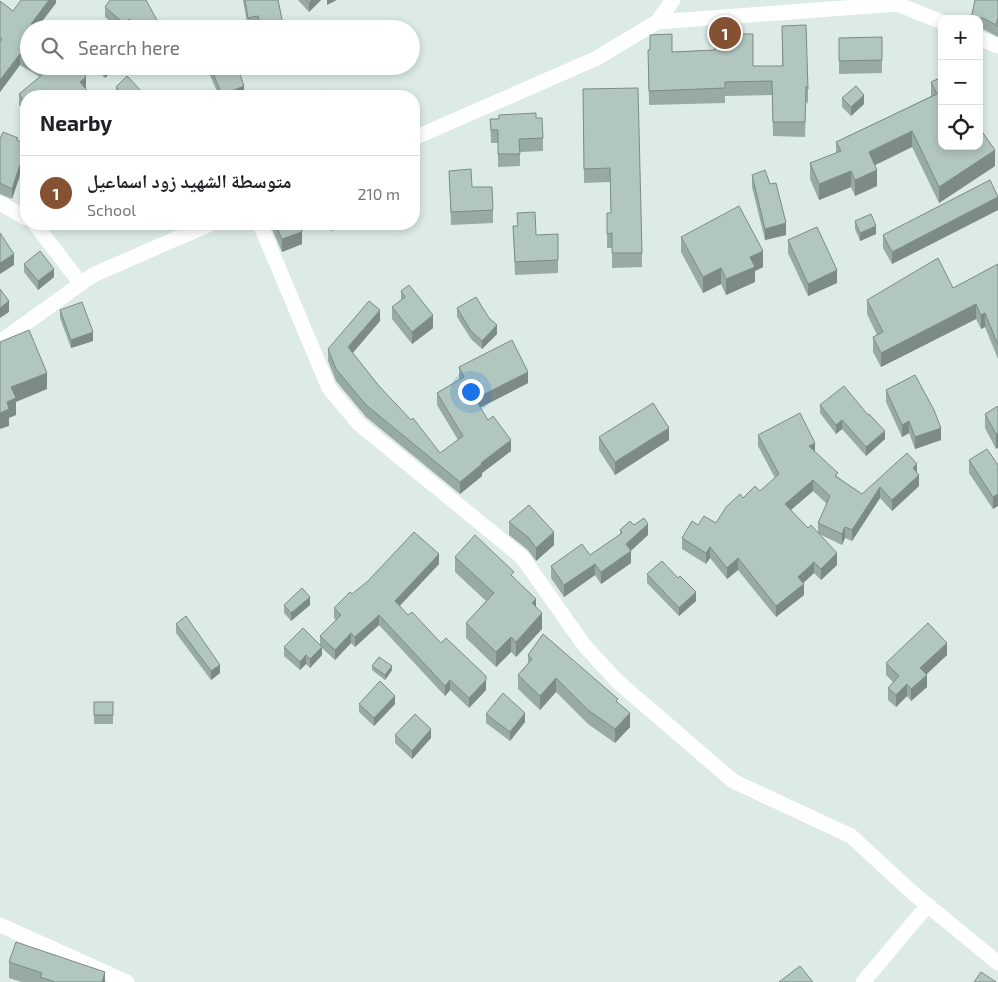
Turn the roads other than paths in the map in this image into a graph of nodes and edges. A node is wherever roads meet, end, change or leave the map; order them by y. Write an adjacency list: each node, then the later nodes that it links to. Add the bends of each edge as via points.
1 (673, 0): 4 (street)
2 (896, 2): 3 (street); 4 (street)
3 (938, 20)
4 (657, 22): 7 (street, via 595,59)
5 (983, 40): 6 (street)
6 (998, 46)
7 (420, 135)
8 (0, 203): 9 (street)
9 (20, 215)
10 (40, 230): 13 (street)
11 (196, 230): 13 (street, via 110,267)
12 (263, 230): 15 (street, via 329,388 359,424 522,557 584,644 610,674 733,781 851,836)
13 (81, 284): 14 (street)
14 (0, 342)
15 (928, 905): 17 (street); 19 (street)
16 (0, 925): 18 (street)
17 (998, 962)
18 (127, 982)
19 (862, 982)

